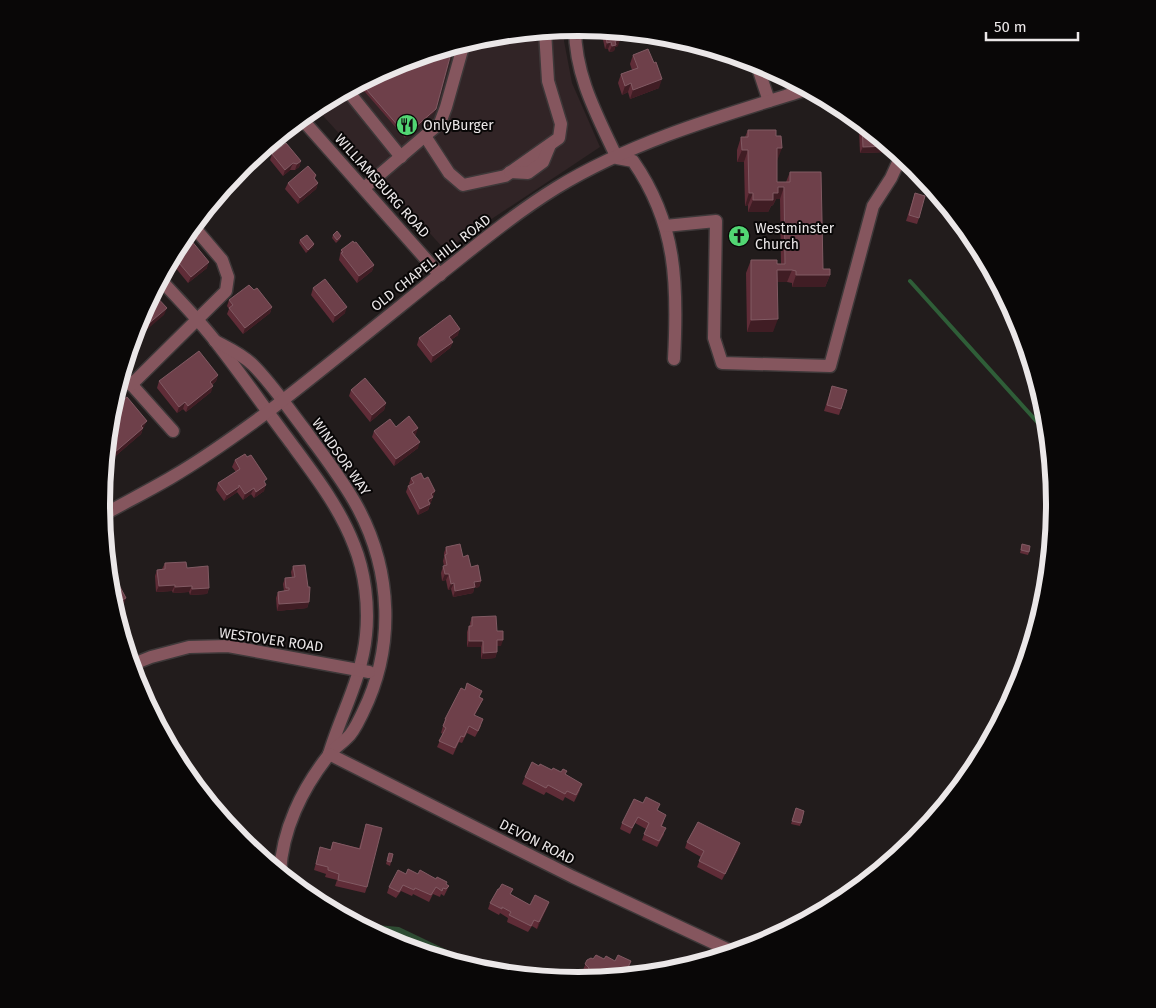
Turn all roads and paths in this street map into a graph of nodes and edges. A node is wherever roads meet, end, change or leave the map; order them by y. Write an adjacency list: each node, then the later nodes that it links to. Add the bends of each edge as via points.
1 (575, 36): 10 (street, via 582,81)
2 (545, 37): 9 (street, via 548,82 562,124 559,138 504,176 464,184 449,174)
3 (462, 51): 9 (street, via 444,116)
4 (760, 73): 7 (street)
5 (799, 92): 7 (street, OLD CHAPEL HILL ROAD)
6 (351, 95): 11 (street)
7 (769, 101): 10 (street, OLD CHAPEL HILL ROAD, via 695,124)
8 (306, 124): 13 (street, WILLIAMSBURG ROAD)
9 (425, 136): 11 (street)
10 (617, 156): 14 (street, via 636,165); 16 (street, OLD CHAPEL HILL ROAD, via 556,188)
11 (401, 157): 13 (street)
12 (898, 163): 14 (street, via 873,206 830,366 722,362 714,338 716,221)
13 (364, 188): 16 (street, WILLIAMSBURG ROAD)
14 (665, 226): 20 (street, via 675,269)
15 (198, 232): 18 (street, via 222,260 228,277 226,291)
16 (440, 275): 23 (street, OLD CHAPEL HILL ROAD)
17 (165, 285): 18 (street)
18 (197, 321): 19 (street); 22 (street)
19 (215, 340): 23 (street, WINDSOR WAY, via 252,364); 24 (street, WINDSOR WAY)
20 (674, 359)
21 (127, 380): 22 (street)
22 (131, 385): 25 (street)
23 (282, 400): 24 (street, OLD CHAPEL HILL ROAD); 29 (street, WINDSOR WAY, via 336,473 374,543 383,576 386,608)
24 (268, 411): 26 (street, OLD CHAPEL HILL ROAD, via 171,478); 28 (street, WINDSOR WAY, via 321,484 355,547 366,608 366,635)
25 (173, 431)
26 (110, 511)
27 (138, 662): 28 (street, WESTOVER ROAD, via 189,647 228,646)
28 (360, 670): 29 (street, WESTOVER ROAD); 30 (street, WINDSOR WAY)
29 (378, 674): 30 (street, WINDSOR WAY, via 363,712 349,736)
30 (329, 754): 31 (street, WINDSOR WAY, via 294,811); 32 (street, DEVON ROAD, via 573,877)
31 (281, 865)
32 (725, 948)

